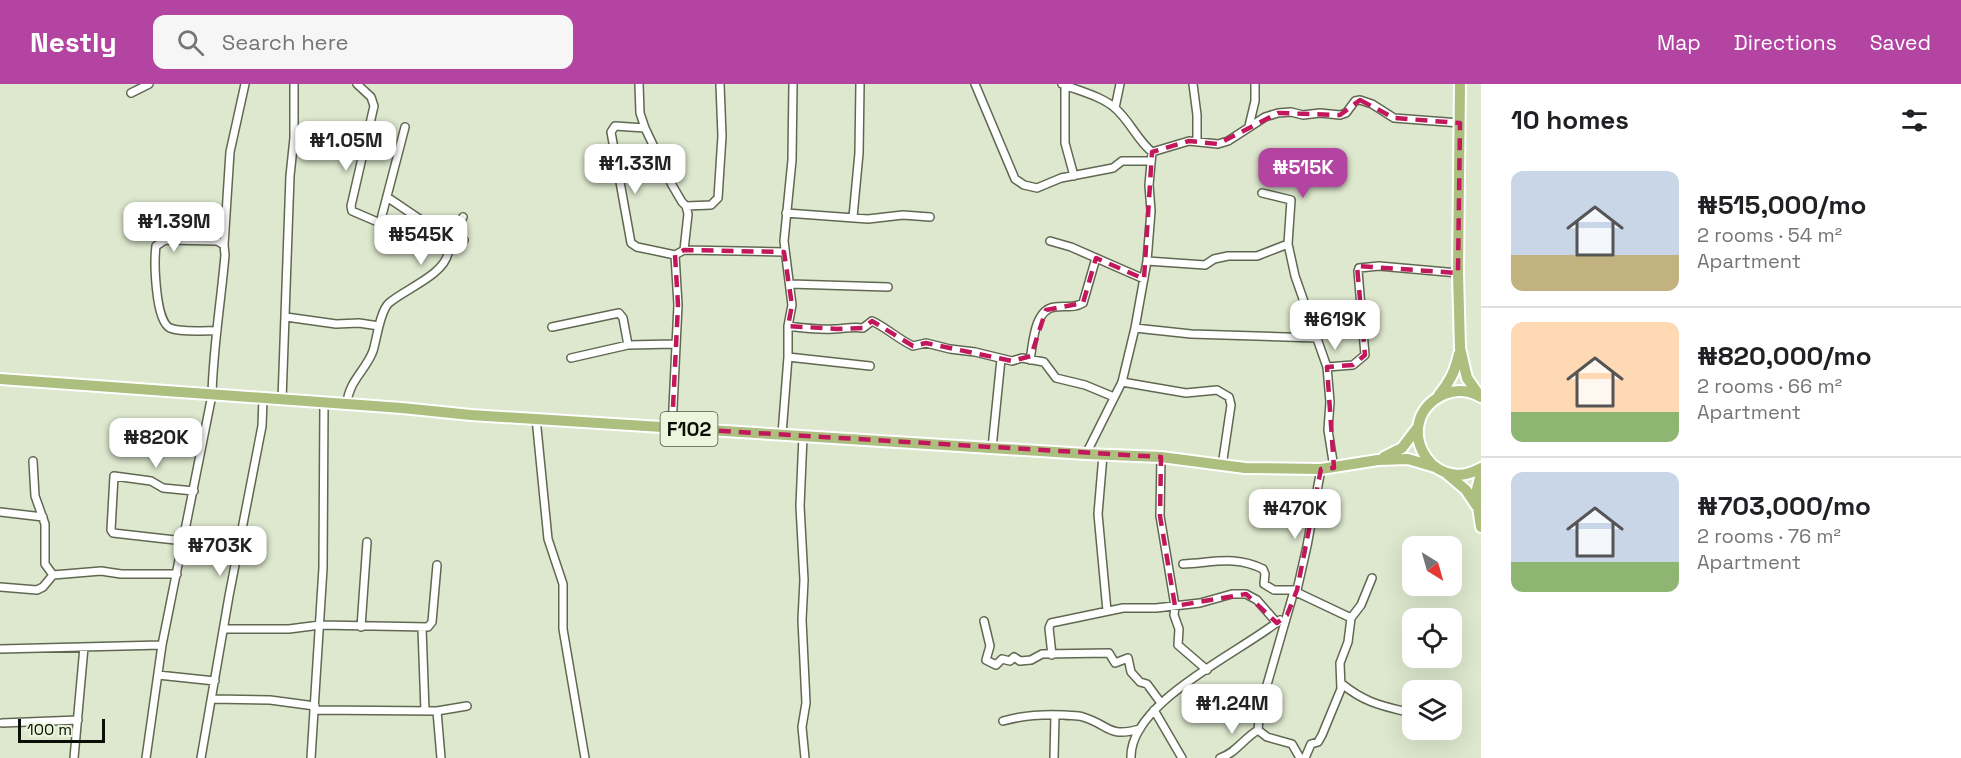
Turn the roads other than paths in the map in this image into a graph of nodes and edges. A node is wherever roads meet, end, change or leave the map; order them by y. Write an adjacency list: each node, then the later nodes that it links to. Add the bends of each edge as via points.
1 (150, 84): 15 (street)
2 (245, 84): 37 (street, via 230,152)
3 (294, 84): 47 (street)
4 (357, 84): 32 (street, via 372,97 375,106 351,206 352,211)
5 (639, 84): 20 (street)
6 (720, 84): 27 (street, via 718,198 711,205)
7 (793, 84): 28 (street, via 792,160)
8 (860, 84): 30 (street)
9 (975, 84): 24 (street, via 1015,178 1037,188)
10 (1063, 84): 16 (street); 24 (street, via 1065,143)
11 (1119, 84): 16 (street)
12 (1193, 84): 21 (street)
13 (1255, 84): 18 (street)
14 (1460, 84): 17 (main road)
15 (131, 93)
16 (1115, 108): 22 (street)
17 (1460, 123): 18 (street, via 1394,118 1359,100 1340,115 1286,112); 43 (main road)
18 (1249, 126): 21 (street, via 1218,144)
19 (405, 127): 26 (street)
20 (645, 128): 27 (street); 40 (street, via 615,126 611,132 631,243)
21 (1197, 141): 22 (street)
22 (1152, 153): 23 (street)
23 (1151, 161): 24 (street, via 1126,160 1106,170); 42 (street)
24 (1074, 176)
25 (1262, 193): 36 (street, via 1291,200)
26 (387, 197): 32 (street); 33 (street)
27 (686, 206): 38 (street)
28 (786, 213): 30 (street); 39 (street)
29 (463, 217): 33 (street)
30 (854, 217): 31 (street)
31 (930, 217)
32 (380, 223): 48 (street, via 435,240 448,252 437,269 387,304)
33 (450, 238): 34 (street)
34 (464, 240)
35 (1050, 241): 41 (street)
36 (1288, 244): 42 (street, via 1257,256 1228,256 1205,265); 53 (street)
37 (224, 245): 52 (street); 52 (street, via 217,241 165,240 156,246 154,261 162,320 167,327)
38 (684, 250): 39 (street); 40 (street)
39 (784, 252): 45 (street)
40 (675, 255): 54 (street)
41 (1096, 258): 44 (street); 60 (street, via 1083,303 1077,307 1050,308 1041,316)
42 (1148, 261): 44 (street)
43 (1458, 273): 56 (main road); 62 (street, via 1379,266 1359,268 1365,355 1353,365)
44 (1144, 279): 51 (street)
45 (790, 284): 46 (street); 49 (street)
46 (888, 287)
47 (285, 317): 48 (street); 70 (street)
48 (379, 326): 72 (street, via 371,355 350,387)
49 (788, 326): 57 (street); 59 (street, via 863,328 872,321 913,346 926,343)
50 (552, 327): 55 (street, via 619,314)
51 (1135, 328): 53 (street); 64 (street)
52 (217, 330): 65 (street)
53 (1317, 338): 62 (street)
54 (675, 344): 55 (street); 75 (street)
55 (628, 345): 58 (street)
56 (1460, 348): 66 (main road, via 1467,378); 68 (main road, via 1451,380)
57 (788, 357): 61 (street); 76 (street)
58 (571, 358)
59 (1001, 359): 60 (street); 78 (street)
60 (1030, 360): 67 (street, via 1044,362 1056,378)
61 (870, 366)
62 (1327, 367): 85 (street, via 1328,430)
63 (0, 379): 65 (main road, F102)
64 (1122, 382): 67 (street); 84 (street, via 1186,393 1216,390 1229,397 1232,405)
65 (212, 395): 69 (main road, F102); 90 (street)
66 (1480, 396): 68 (main road, via 1457,391)
67 (1114, 397): 79 (street)
68 (1437, 397): 74 (main road, via 1424,410)
69 (263, 399): 70 (main road, F102); 113 (street, via 262,426)
70 (282, 400): 71 (main road, F102)
71 (324, 402): 72 (main road, F102); 110 (street)
72 (347, 404): 73 (main road, F102)
73 (536, 418): 75 (main road, F102); 141 (street, via 548,539 563,584 563,629)
74 (1418, 427): 82 (main road, F102, via 1402,448); 88 (main road, via 1421,450)
75 (672, 428): 76 (main road, F102)
76 (782, 434): 77 (main road, F102)
77 (803, 436): 78 (main road, F102); 142 (street, via 800,506)
78 (992, 448): 79 (main road, F102)
79 (1086, 454): 80 (main road, F102)
80 (1103, 455): 81 (main road, F102); 105 (street, via 1098,514)
81 (1161, 457): 84 (main road, F102); 104 (street, via 1160,516)
82 (1378, 460): 85 (main road, F102); 88 (main road, F102, via 1408,459)
83 (33, 461): 93 (street, via 34,489)
84 (1222, 466): 87 (main road, F102)
85 (1334, 468): 87 (main road, F102)
86 (1481, 468): 88 (main road, via 1455,475)
87 (1321, 469): 103 (street)
88 (1440, 470): 91 (main road, via 1466,490)
89 (1481, 474): 91 (main road)
90 (194, 490): 95 (street); 95 (street, via 164,488 151,481 114,476 113,532)
91 (1476, 505): 94 (main road)
92 (0, 512): 93 (street)
93 (43, 517): 100 (street, via 47,538 45,564)
94 (1481, 527)
95 (184, 541): 99 (street)
96 (367, 542): 111 (street)
97 (1183, 564): 103 (street, via 1242,561 1263,569 1264,584 1274,590)
98 (436, 565): 112 (street, via 432,622)
99 (177, 574): 100 (street, via 101,571); 114 (street)
100 (53, 575): 102 (street, via 37,590)
101 (1372, 578): 107 (street)
102 (1, 587)
103 (1295, 591): 106 (street); 107 (street)
104 (1175, 606): 105 (street); 109 (street, via 1246,594); 118 (street, via 1178,645)
105 (1107, 611): 117 (street, via 1051,623)
106 (1287, 615): 109 (street); 135 (street, via 1260,709)
107 (1351, 618): 121 (street, via 1340,663)
108 (984, 621): 117 (street, via 990,646 986,660 996,665 1002,659 1010,661 1014,657 1020,661)
109 (1277, 622): 118 (street)
110 (320, 625): 111 (street); 113 (street); 125 (street)
111 (361, 627): 112 (street)
112 (422, 628): 127 (street)
113 (224, 629): 120 (street)
114 (162, 645): 115 (street); 119 (street)
115 (84, 647): 116 (street); 131 (street)
116 (0, 649)
117 (1052, 655): 123 (street, via 1109,653 1115,663 1128,658 1131,672 1147,684)
118 (1207, 670): 123 (street)
119 (158, 675): 120 (street); 137 (street)
120 (215, 681): 122 (street)
121 (1342, 684): 129 (street, via 1375,705); 148 (street, via 1322,735 1311,744)
122 (212, 699): 125 (street, via 270,700); 138 (street)
123 (1161, 703): 126 (street)
124 (467, 706): 128 (street)
125 (315, 708): 127 (street); 139 (street)
126 (1154, 710): 134 (street); 145 (street)
127 (425, 711): 128 (street)
128 (437, 711): 140 (street)
129 (1402, 711)
130 (1055, 715): 132 (street, via 1032,714); 134 (street, via 1082,717 1123,734); 143 (street)
131 (78, 720): 133 (street); 136 (street)
132 (1003, 721)
133 (2, 723)
134 (1140, 729): 144 (street)
135 (1258, 730): 146 (street, via 1232,754); 147 (street, via 1267,737 1292,744)
136 (74, 758)
137 (146, 758)
138 (201, 758)
139 (311, 758)
140 (441, 758)
141 (585, 758)
142 (805, 758)
143 (1054, 758)
144 (1131, 758)
145 (1182, 758)
146 (1220, 758)
147 (1300, 758)
148 (1305, 758)

